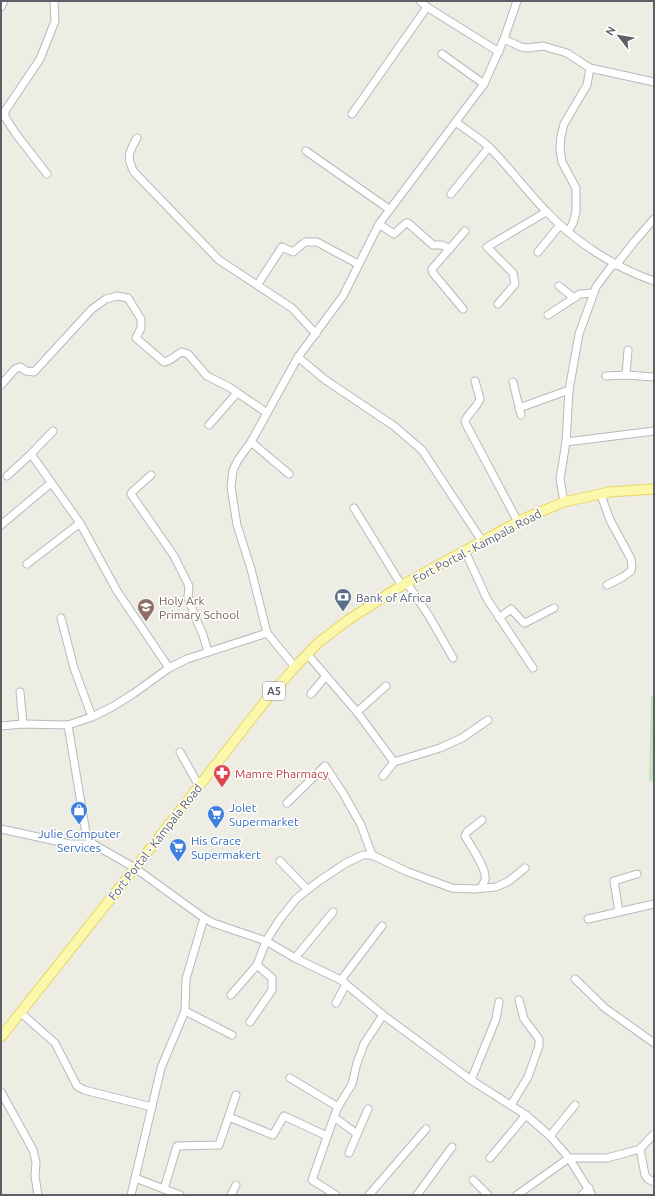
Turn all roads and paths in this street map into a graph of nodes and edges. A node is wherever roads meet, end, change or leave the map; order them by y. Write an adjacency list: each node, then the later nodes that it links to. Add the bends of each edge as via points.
1 (4, 1): 5 (street)
2 (54, 1): 18 (street, via 55,21 40,59 5,111 5,117 16,134)
3 (420, 1): 6 (street)
4 (517, 1): 7 (street)
5 (1, 7)
6 (427, 7): 8 (street); 13 (street)
7 (504, 40): 8 (street); 10 (street, via 521,47 544,46 567,52)
8 (499, 52): 12 (street)
9 (442, 54): 12 (street)
10 (590, 68): 11 (street); 26 (street, via 587,85 564,124 561,136 562,162 577,194 576,212)
11 (654, 79)
12 (484, 84): 14 (street)
13 (352, 114)
14 (456, 122): 16 (street); 20 (street)
15 (137, 138): 32 (street, via 130,150 129,162 134,172 219,260)
16 (489, 147): 19 (street); 21 (street)
17 (306, 151): 20 (street)
18 (47, 174)
19 (451, 194)
20 (389, 209): 23 (street)
21 (546, 212): 24 (street); 36 (street, via 487,247 513,273 515,284)
22 (654, 219): 30 (street)
23 (379, 224): 27 (street, via 394,234 408,223 433,245 442,245); 29 (street)
24 (560, 225): 26 (street); 28 (street)
25 (465, 231): 27 (street)
26 (568, 232): 30 (street)
27 (450, 249): 37 (street, via 432,269 432,273)
28 (538, 252)
29 (358, 264): 32 (street, via 317,242 305,242 293,252 282,247); 39 (street, via 343,296)
30 (615, 264): 31 (street); 34 (street)
31 (654, 282)
32 (258, 284): 39 (street, via 292,308)
33 (559, 286): 35 (street)
34 (593, 293): 35 (street, via 580,294); 48 (street, via 579,334)
35 (574, 298): 38 (street)
36 (498, 304)
37 (463, 309)
38 (548, 316)
39 (316, 334): 41 (street)
40 (628, 350): 42 (street)
41 (298, 357): 50 (street); 68 (street, via 324,379 394,426 422,450)
42 (626, 375): 43 (street); 44 (street)
43 (606, 376)
44 (654, 377)
45 (475, 381): 65 (street, via 480,400 465,421)
46 (513, 382): 48 (street, via 520,411)
47 (1, 385): 49 (street, via 20,367 34,372 92,309 106,299 117,296 128,298 141,319 141,328 136,338 159,359 167,362 182,352 188,354 207,376)
48 (570, 390): 55 (street)
49 (237, 393): 50 (street); 51 (street)
50 (267, 413): 54 (street)
51 (209, 425)
52 (53, 431): 56 (street)
53 (654, 431): 55 (street)
54 (251, 442): 57 (street); 76 (street, via 236,465 231,487 237,525)
55 (566, 442): 63 (street, via 560,479)
56 (31, 454): 59 (street); 60 (street)
57 (288, 474)
58 (150, 475): 77 (street, via 131,494 174,556 190,586 188,597)
59 (7, 476)
60 (51, 482): 66 (street); 67 (street)
61 (654, 489): 62 (main road, Fort Portal - Kampala Road / A5, via 609,492)
62 (602, 495): 63 (main road, Fort Portal - Kampala Road / A5); 72 (street, via 610,520 631,559 632,566 631,571)
63 (564, 502): 65 (main road, Fort Portal - Kampala Road / A5)
64 (354, 508): 71 (street)
65 (518, 522): 68 (main road, Fort Portal - Kampala Road / A5)
66 (80, 523): 70 (street); 81 (street, via 117,591)
67 (1, 525)
68 (482, 541): 69 (main road, Fort Portal - Kampala Road / A5)
69 (465, 551): 71 (main road, Fort Portal - Kampala Road / A5); 75 (street, via 487,599)
70 (27, 564)
71 (404, 584): 78 (main road, Fort Portal - Kampala Road / A5, via 348,620 318,643); 79 (street, via 429,616)
72 (607, 585)
73 (554, 608): 75 (street, via 525,623 511,609)
74 (61, 618): 88 (street, via 74,668)
75 (499, 618): 82 (street)
76 (267, 633): 77 (street); 80 (street)
77 (208, 652): 81 (street, via 187,658)
78 (308, 655): 80 (main road, Fort Portal - Kampala Road / A5); 83 (street)
79 (454, 658)
80 (295, 667): 96 (main road, Fort Portal - Kampala Road / A5)
81 (169, 668): 88 (street, via 133,694)
82 (533, 668)
83 (326, 676): 86 (street); 87 (street)
84 (386, 686): 87 (street)
85 (20, 692): 90 (street)
86 (311, 694)
87 (357, 712): 94 (street)
88 (92, 717): 91 (street)
89 (488, 720): 94 (street, via 462,738 440,748)
90 (23, 724): 91 (street); 92 (street)
91 (68, 725): 100 (street, via 86,833)
92 (1, 726)
93 (180, 752): 96 (street)
94 (394, 762): 95 (street)
95 (383, 776)
96 (199, 786): 103 (main road, Fort Portal - Kampala Road / A5)
97 (287, 803): 101 (street, via 325,766 361,825)
98 (482, 820): 106 (street, via 465,836 485,874 486,878)
99 (1, 829): 100 (street, via 70,844)
100 (93, 844): 103 (street)
101 (372, 855): 106 (street, via 452,888); 107 (street, via 363,855 346,863)
102 (280, 861): 107 (street)
103 (135, 868): 111 (street); 124 (main road, Fort Portal - Kampala Road / A5)
104 (525, 868): 106 (street, via 509,881 496,887)
105 (637, 874): 110 (street, via 614,881)
106 (481, 888)
107 (307, 889): 114 (street, via 293,903)
108 (654, 904): 110 (street)
109 (333, 912): 115 (street)
110 (619, 912): 112 (street)
111 (204, 918): 114 (street); 123 (street, via 186,978)
112 (588, 919)
113 (382, 926): 118 (street)
114 (266, 941): 115 (street); 116 (street)
115 (295, 958): 118 (street)
116 (257, 965): 119 (street); 126 (street, via 272,978 272,990)
117 (575, 979): 129 (street, via 605,1008)
118 (344, 982): 122 (street); 125 (street)
119 (231, 995)
120 (519, 1000): 134 (street, via 524,1019 539,1039 539,1046 528,1077)
121 (499, 1002): 131 (street, via 496,1019)
122 (336, 1003)
123 (185, 1010): 127 (street); 136 (street, via 161,1068)
124 (21, 1013): 128 (main road, Fort Portal - Kampala Road / A5); 136 (street, via 55,1043 77,1086)
125 (384, 1015): 131 (street); 137 (street, via 364,1044 352,1084)
126 (250, 1022)
127 (232, 1035)
128 (1, 1037)
129 (654, 1043)
130 (290, 1078): 137 (street)
131 (471, 1080): 134 (street)
132 (1, 1092): 158 (street, via 33,1150)
133 (236, 1095): 140 (street)
134 (511, 1105): 139 (street)
135 (576, 1106): 146 (street)
136 (152, 1107): 152 (street)
137 (338, 1107): 141 (street)
138 (368, 1109): 143 (street)
139 (526, 1115): 146 (street); 150 (street)
140 (228, 1117): 145 (street, via 274,1135 284,1116); 156 (street, via 219,1145 177,1146)
141 (334, 1117): 143 (street); 145 (street)
142 (426, 1129): 163 (street)
143 (357, 1134): 149 (street)
144 (654, 1134): 148 (street)
145 (327, 1136): 162 (street, via 312,1180)
146 (550, 1136): 151 (street)
147 (452, 1147): 164 (street)
148 (640, 1149): 151 (street, via 607,1158); 154 (street, via 645,1175)
149 (349, 1153)
150 (490, 1158)
151 (569, 1158): 157 (street); 166 (street)
152 (135, 1178): 156 (street); 159 (street)
153 (473, 1180): 165 (street)
154 (654, 1182)
155 (236, 1186): 161 (street)
156 (164, 1189): 160 (street)
157 (590, 1192): 167 (street)
158 (38, 1195)
159 (131, 1195)
160 (180, 1195)
161 (231, 1195)
162 (336, 1195)
163 (369, 1195)
164 (417, 1195)
165 (488, 1195)
166 (517, 1195)
167 (582, 1195)

